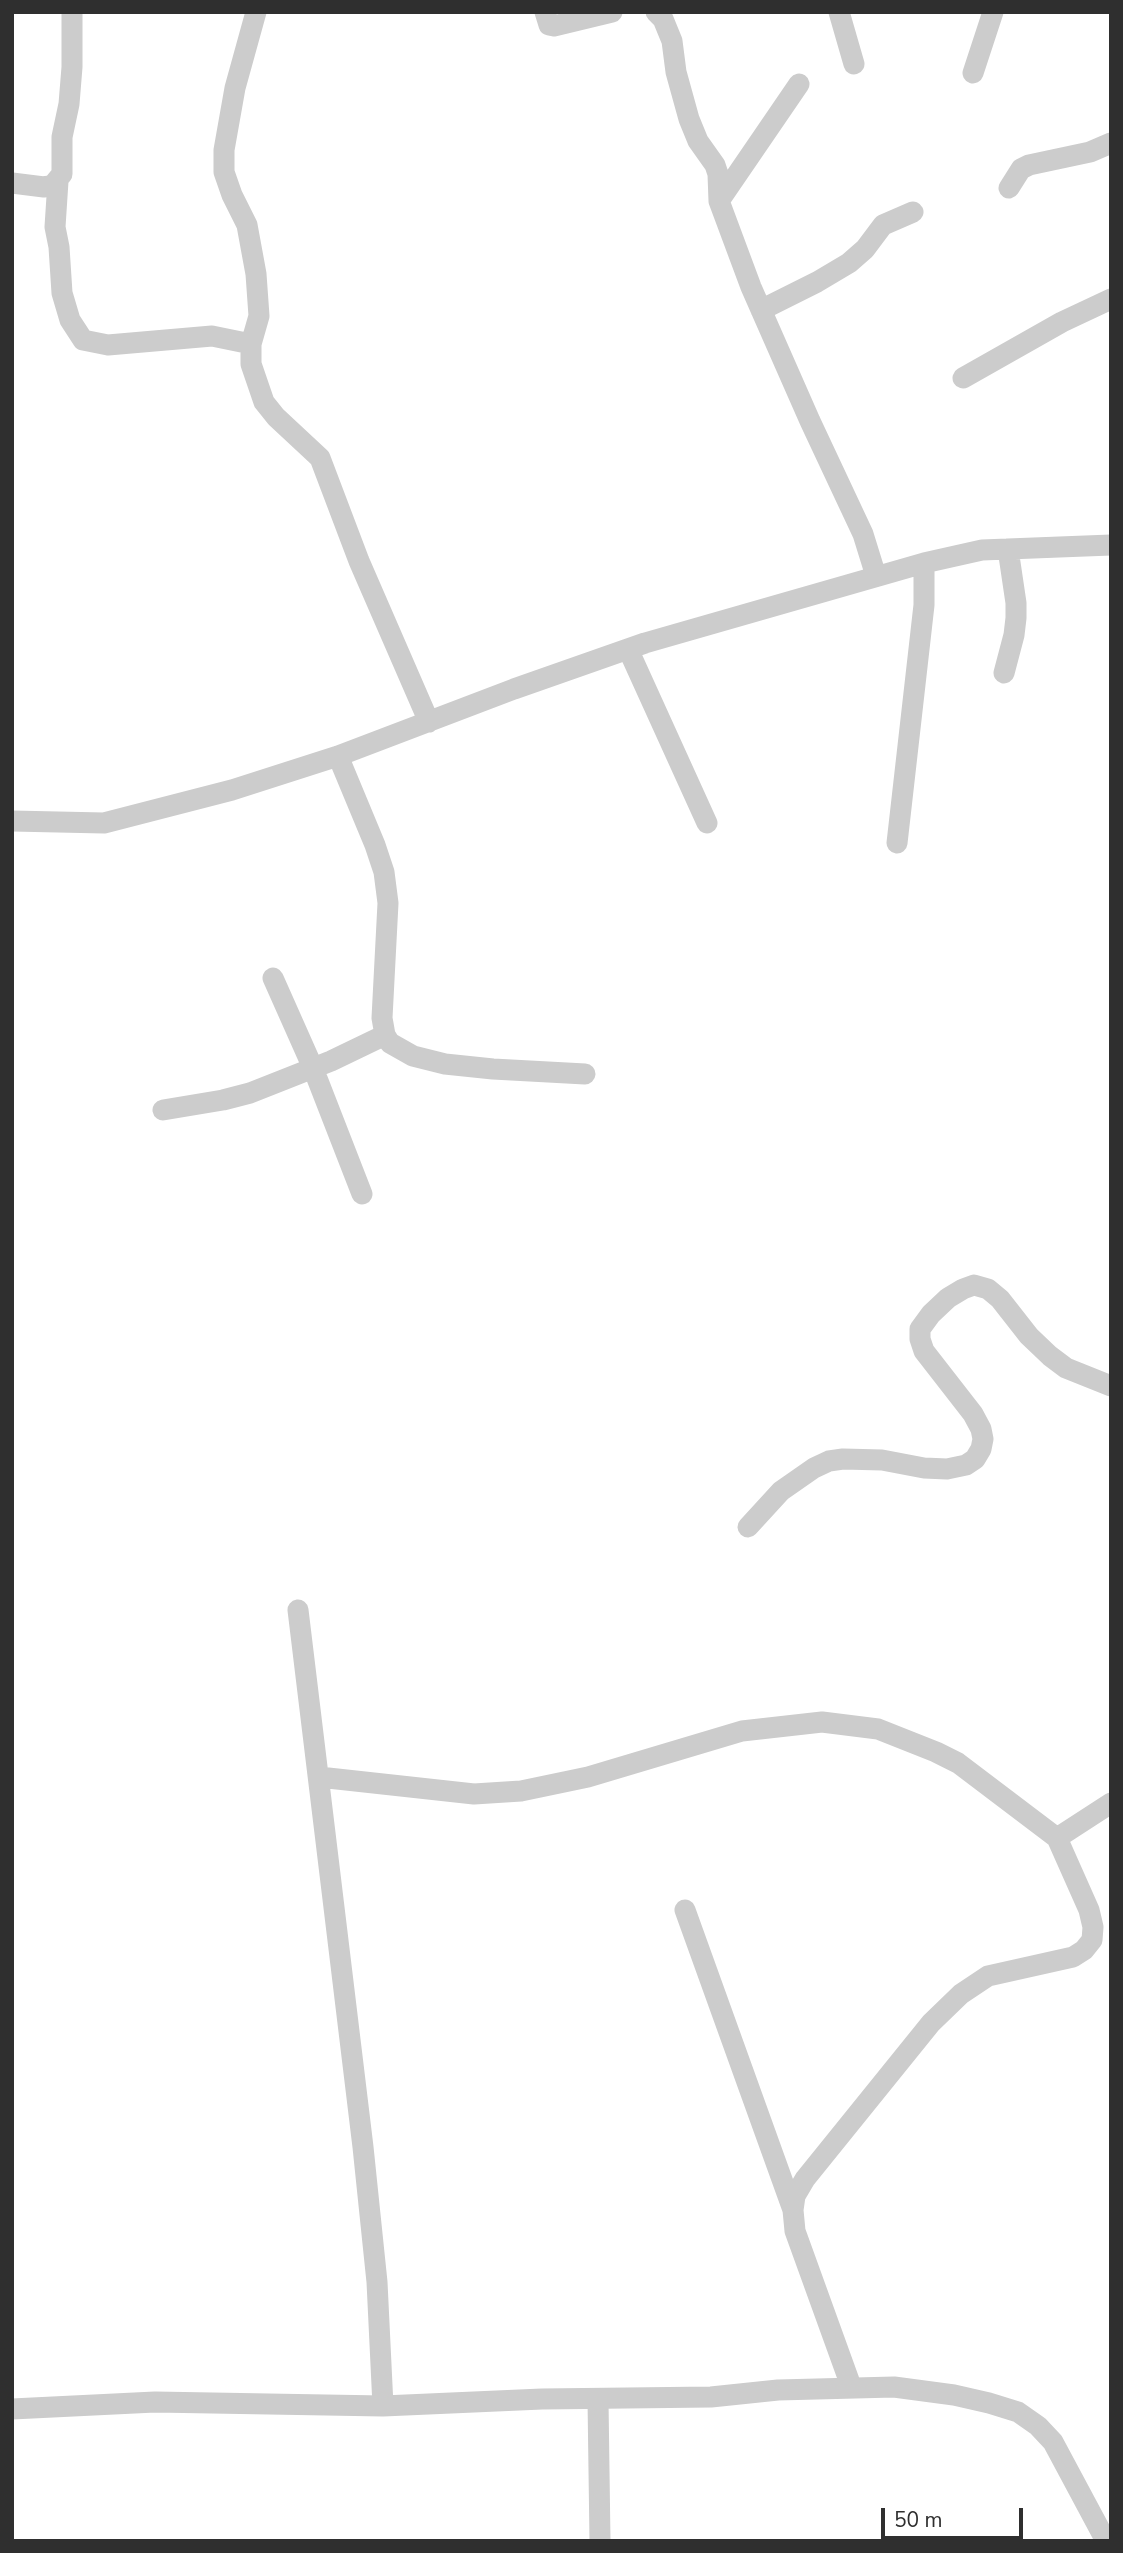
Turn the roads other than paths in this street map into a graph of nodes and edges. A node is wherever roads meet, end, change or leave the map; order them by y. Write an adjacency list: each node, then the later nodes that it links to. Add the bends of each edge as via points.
1 (72, 12): 12 (street, via 69,104)
2 (256, 12): 19 (street, via 224,150 225,172 247,225 256,274 259,316)
3 (545, 12): 4 (street, via 554,26)
4 (612, 12)
5 (656, 12): 15 (street, via 672,41 689,119 715,165)
6 (839, 12): 8 (street)
7 (993, 12): 9 (street)
8 (854, 64)
9 (973, 73)
10 (799, 84): 15 (street)
11 (1111, 143): 14 (street, via 1090,152 1029,164)
12 (58, 181): 13 (street, via 44,187); 19 (street, via 55,227 62,293 69,320 83,340 108,345 212,336)
13 (12, 183)
14 (1009, 188)
15 (719, 201): 18 (street)
16 (913, 212): 18 (street, via 883,225 849,263)
17 (1111, 299): 20 (street)
18 (761, 310): 24 (street, via 863,534)
19 (251, 344): 27 (street, via 251,363 264,402 320,458)
20 (963, 377)
21 (1111, 545): 22 (street)
22 (1008, 549): 23 (street); 26 (street, via 1016,618)
23 (924, 563): 24 (street); 31 (street, via 924,605)
24 (876, 576): 25 (street)
25 (628, 649): 27 (street); 30 (street)
26 (1004, 673)
27 (429, 722): 28 (street)
28 (338, 756): 29 (street, via 232,790 104,822); 33 (street, via 384,872)
29 (12, 821)
30 (707, 823)
31 (897, 843)
32 (273, 978): 34 (street)
33 (385, 1035): 34 (street); 35 (street, via 398,1049 445,1064)
34 (313, 1068): 36 (street, via 250,1093); 37 (street)
35 (585, 1074)
36 (163, 1110)
37 (362, 1194)
38 (1111, 1385): 39 (street, via 1066,1368 1050,1356 988,1289 974,1285 963,1289 931,1314 920,1329 920,1339 981,1429 983,1439 975,1460 947,1469 882,1460 829,1461 781,1491)
39 (748, 1527)
40 (298, 1610): 41 (street)
41 (319, 1777): 43 (street, via 474,1794 521,1791 588,1777 742,1731 822,1722 878,1730 936,1752 958,1763); 48 (street, via 377,2282)
42 (1111, 1803): 43 (street)
43 (1057, 1838): 45 (street, via 1089,1910 1092,1940 1073,1956 988,1976 961,1994 931,2023 805,2179)
44 (685, 1910): 45 (street)
45 (793, 2210): 46 (street, via 795,2231)
46 (851, 2386): 47 (street); 51 (street, via 894,2386 954,2395 1018,2412 1053,2442)
47 (598, 2400): 48 (street); 50 (street)
48 (383, 2406): 49 (street, via 155,2403)
49 (12, 2409)
50 (600, 2541)
51 (1106, 2541)

